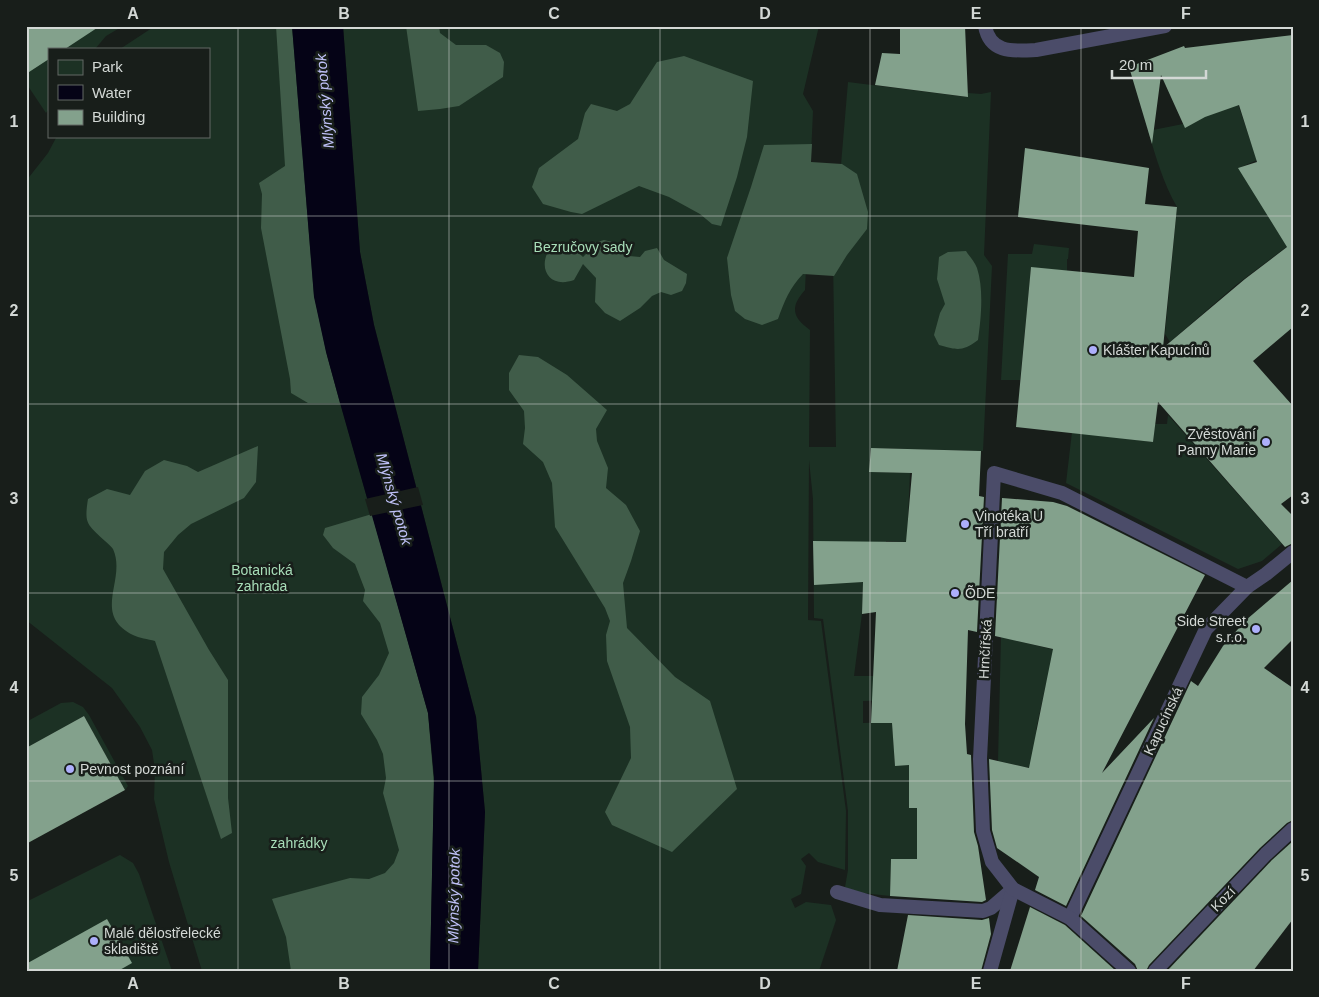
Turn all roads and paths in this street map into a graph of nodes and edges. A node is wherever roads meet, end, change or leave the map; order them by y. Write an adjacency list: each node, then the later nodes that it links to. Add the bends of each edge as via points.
1 (985, 26): 2 (street, via 986,33 999,48 1014,50 1036,50)
2 (1165, 26)
3 (1293, 552): 4 (street, Kapucínská)
4 (1247, 587): 6 (street, Hrnčířská, via 1062,493 994,473 980,759 983,831 992,862); 8 (street, Kapucínská, via 1206,628)
5 (1293, 829): 11 (street, Kozí)
6 (1013, 889): 7 (street, via 983,911 880,905); 8 (street); 9 (street)
7 (837, 892)
8 (1070, 918): 10 (street)
9 (990, 971)
10 (1128, 971)
11 (1155, 971)

